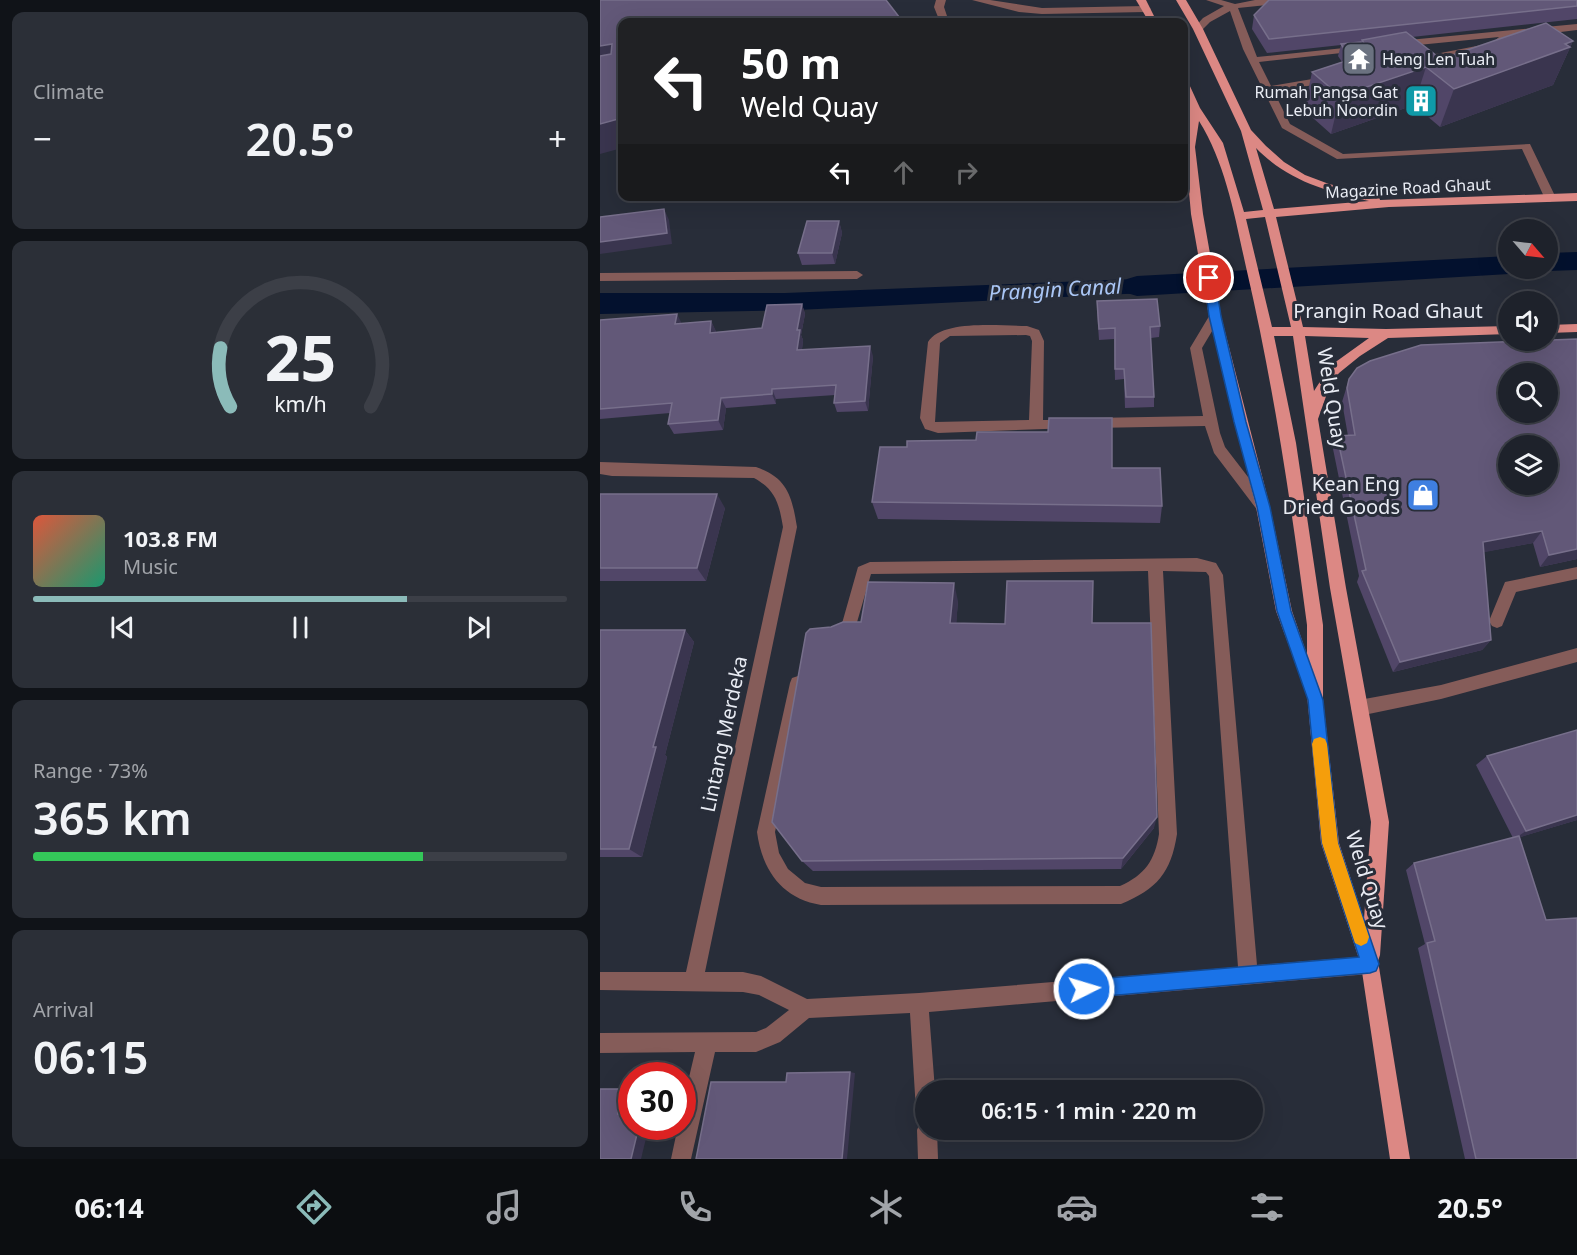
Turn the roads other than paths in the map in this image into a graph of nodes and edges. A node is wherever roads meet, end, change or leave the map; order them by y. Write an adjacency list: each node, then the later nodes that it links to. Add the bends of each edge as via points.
1 (941, 0): 8 (street)
2 (977, 0): 6 (street, via 1042,11)
3 (1181, 0): 10 (main road, Weld Quay)
4 (1210, 0): 7 (street)
5 (1286, 0): 7 (street)
6 (1144, 5)
7 (1233, 6): 10 (street, via 1209,18); 14 (street)
8 (943, 18)
9 (1577, 27): 11 (street)
10 (1198, 29): 20 (main road, Weld Quay)
11 (1509, 35): 12 (street); 15 (street, via 1495,45)
12 (1384, 46)
13 (1372, 47): 14 (street)
14 (1253, 60): 17 (street)
15 (1408, 62)
16 (1342, 76): 17 (street)
17 (1268, 90): 22 (street, via 1286,126 1341,157 1526,146)
18 (1188, 93): 19 (main road, Weld Quay)
19 (1195, 108): 25 (main road, Weld Quay, via 1218,143); 28 (main road, Weld Quay, via 1190,147)
20 (1246, 131): 23 (main road, via 1294,174 1317,184); 24 (main road, Weld Quay)
21 (1577, 197): 22 (main road, Magazine Road Ghaut)
22 (1550, 198): 23 (main road, Magazine Road Ghaut)
23 (1389, 202): 24 (main road, Magazine Road Ghaut)
24 (1269, 213): 25 (main road, Magazine Road Ghaut); 33 (main road, Weld Quay)
25 (1240, 216): 32 (main road, Weld Quay)
26 (857, 274): 27 (street)
27 (600, 277)
28 (1215, 314): 36 (street, via 1196,348); 39 (main road, Weld Quay)
29 (1577, 328): 30 (main road)
30 (1558, 329)
31 (1498, 330): 34 (main road, Prangin Road Ghaut)
32 (1267, 331): 33 (main road, Prangin Road Ghaut); 46 (main road, Weld Quay, via 1289,443 1315,625)
33 (1298, 331): 34 (main road, Prangin Road Ghaut); 35 (main road, Weld Quay)
34 (1386, 334): 35 (main road, via 1329,376)
35 (1312, 420): 47 (main road, Weld Quay)
36 (1211, 421): 37 (street); 39 (street, via 1219,449)
37 (1036, 424): 37 (street, via 1035,333 948,332 939,336 934,342 927,418 930,425 938,428)
38 (600, 468): 51 (street, Lintang Merdeka, via 756,472 770,480 785,497 790,527)
39 (1263, 507): 46 (main road, Weld Quay, via 1284,611)
40 (1155, 565): 43 (street, via 870,568 863,571 848,631); 45 (street, via 1168,834 1166,853 1155,874 1141,887 1121,895 807,896 795,889 772,860 766,832); 49 (street, via 1197,564 1211,567 1216,575)
41 (1577, 573): 42 (street, via 1510,587)
42 (1497, 621)
43 (822, 635)
44 (1577, 655): 47 (street, via 1441,692)
45 (800, 672)
46 (1315, 700): 48 (main road, Weld Quay, via 1330,843)
47 (1359, 708): 48 (main road, Weld Quay, via 1380,822)
48 (1370, 964): 49 (street); 60 (main road, Weld Quay)
49 (1248, 975): 52 (street)
50 (600, 981): 51 (street)
51 (694, 981): 53 (street, via 761,986)
52 (919, 1003): 53 (street); 56 (street)
53 (806, 1009): 54 (street, via 773,1035 756,1042)
54 (706, 1042): 55 (street); 58 (street)
55 (600, 1043)
56 (924, 1080)
57 (927, 1140): 59 (street)
58 (681, 1159)
59 (928, 1159)
60 (1400, 1159)

